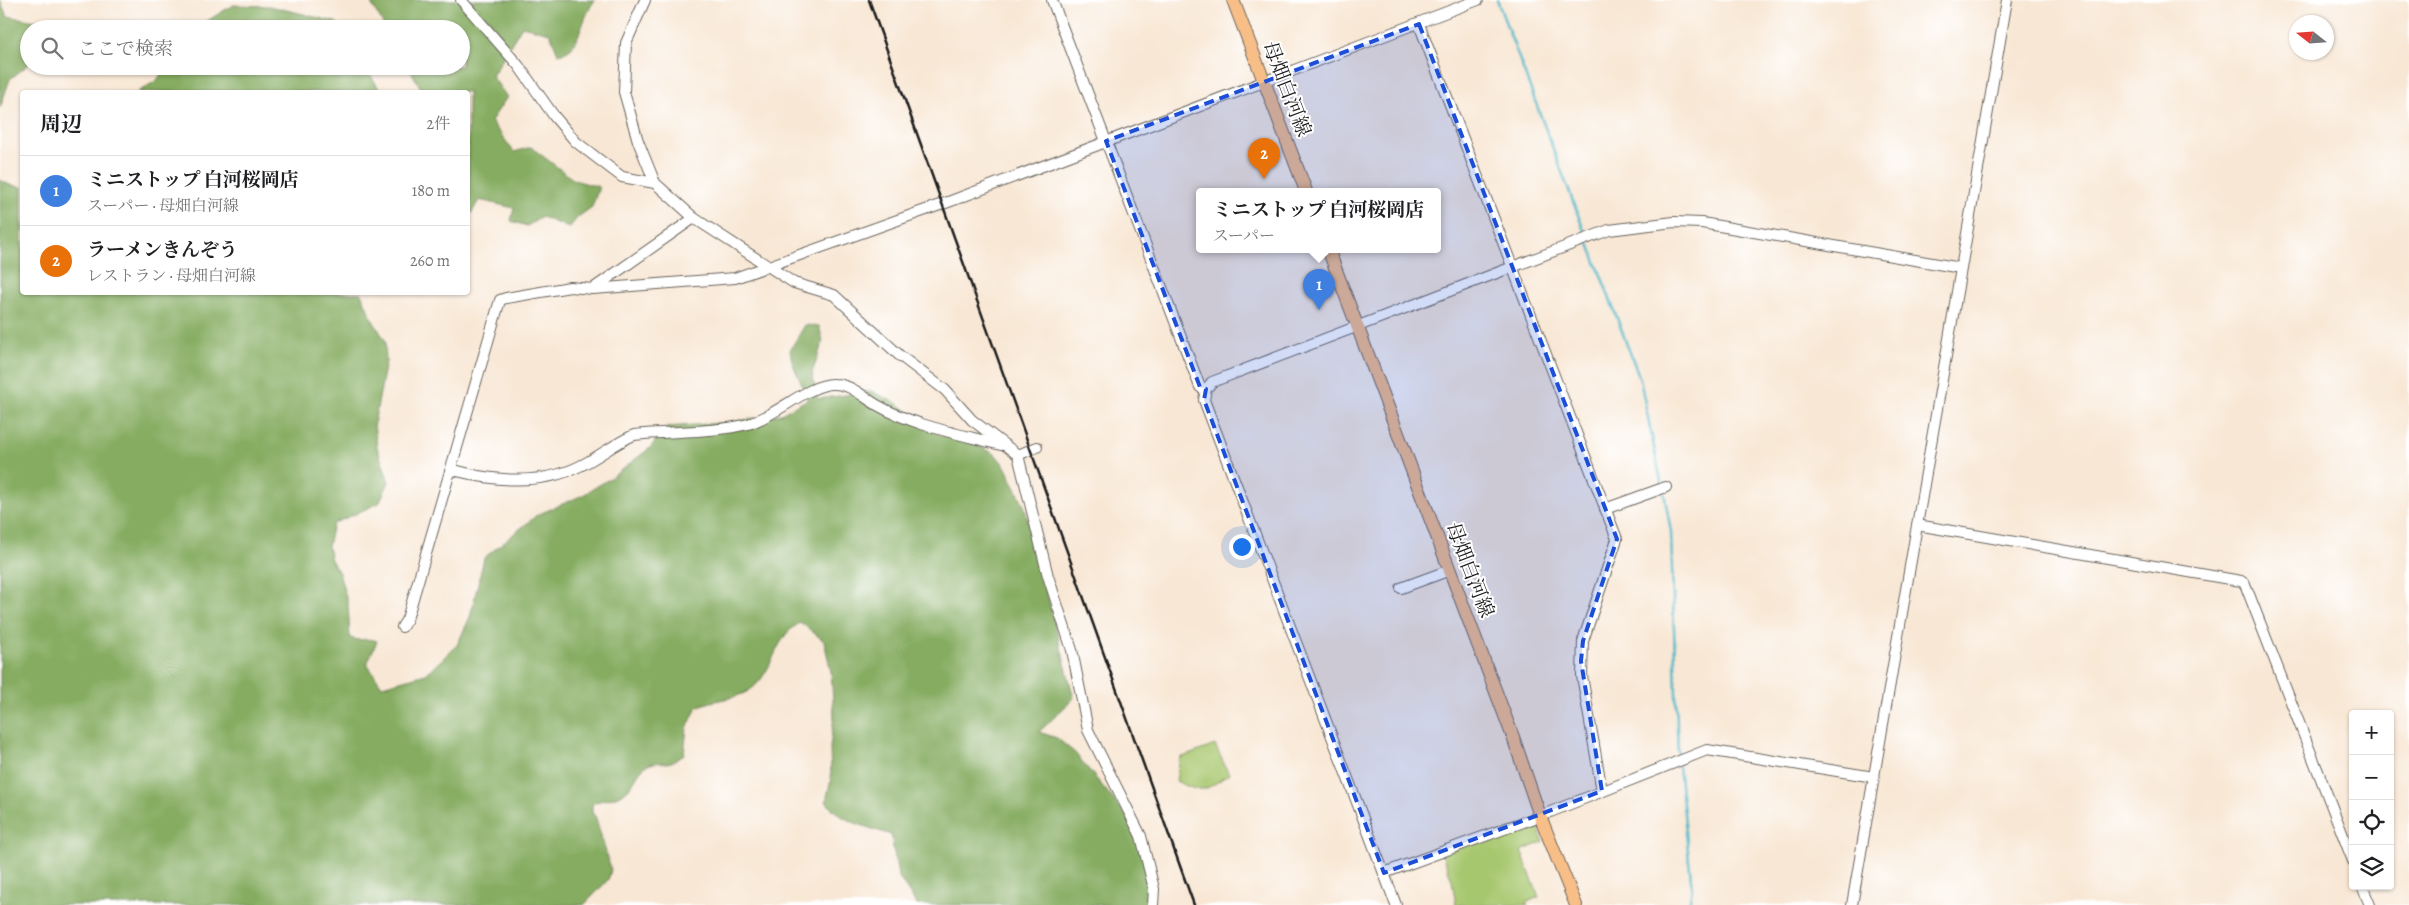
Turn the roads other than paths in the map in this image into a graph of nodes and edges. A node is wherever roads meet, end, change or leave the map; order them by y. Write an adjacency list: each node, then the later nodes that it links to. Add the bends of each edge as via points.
1 (461, 0): 10 (street, via 518,65 576,142 622,177)
2 (645, 0): 10 (street, via 626,43 624,92 638,142)
3 (1052, 0): 9 (street)
4 (1233, 0): 8 (main road, 母畑白河線)
5 (1478, 0): 7 (street)
6 (2007, 0): 16 (street)
7 (1419, 24): 8 (street); 15 (street)
8 (1264, 81): 9 (street); 11 (main road, 母畑白河線)
9 (1106, 141): 14 (street); 19 (street, via 1200,387)
10 (655, 183): 12 (street)
11 (1305, 188)
12 (694, 218): 14 (street); 17 (street)
13 (1330, 253): 18 (main road, 母畑白河線)
14 (770, 266): 17 (street, via 735,278); 20 (street, via 794,283 834,295)
15 (1513, 267): 16 (street, via 1609,230 1674,222 1702,223); 18 (street); 25 (street)
16 (1961, 268): 26 (street)
17 (593, 288): 23 (street, via 570,287 500,300)
18 (1358, 327): 19 (street, via 1212,382); 27 (main road, 母畑白河線)
19 (1206, 389): 34 (street, via 1204,400)
20 (1004, 446): 22 (street); 23 (street, via 896,415 856,390 826,384 767,418 746,425 634,435 583,465 549,478 530,480 478,476)
21 (1038, 447): 22 (street)
22 (1018, 454): 36 (street, via 1048,576 1072,650 1088,730 1141,836 1154,888)
23 (451, 470): 29 (street, via 408,619)
24 (1666, 487): 25 (street)
25 (1605, 510): 31 (street, via 1617,544 1584,641 1581,661)
26 (1917, 525): 30 (street); 33 (street, via 2245,584)
27 (1450, 570): 28 (street); 32 (main road, 母畑白河線)
28 (1401, 588)
29 (402, 627)
30 (1874, 777): 31 (street, via 1707,750); 39 (street)
31 (1602, 791): 32 (street)
32 (1540, 816): 34 (street); 38 (main road, 母畑白河線)
33 (2349, 851)
34 (1384, 873): 37 (street)
35 (2364, 890): 40 (street)
36 (1153, 905)
37 (1396, 905)
38 (1576, 905)
39 (1852, 905)
40 (2370, 905)

